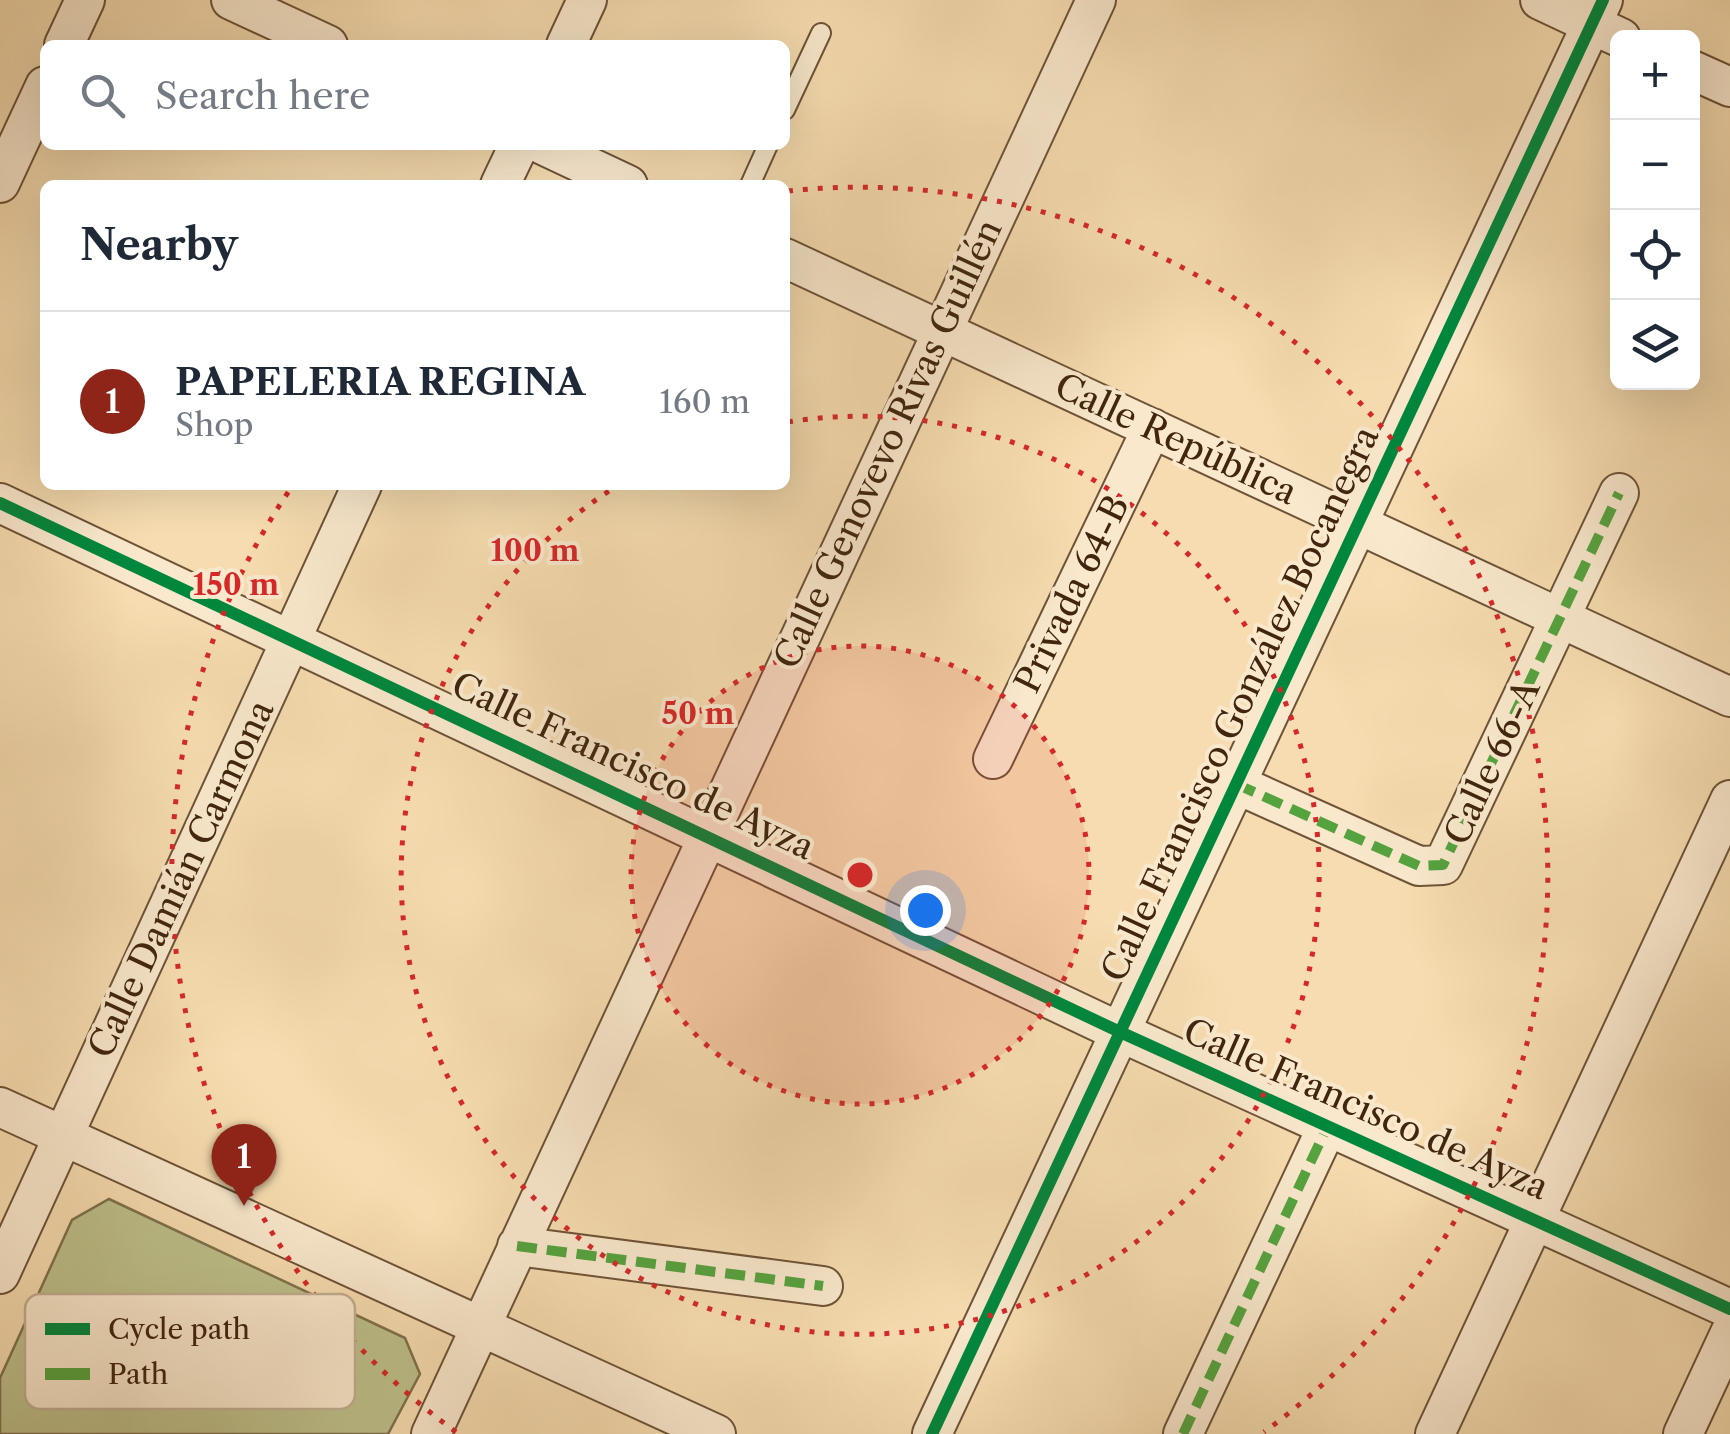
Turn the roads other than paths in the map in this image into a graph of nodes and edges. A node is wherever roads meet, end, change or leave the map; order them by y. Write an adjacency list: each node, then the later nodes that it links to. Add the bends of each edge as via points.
1 (84, 0): 8 (street)
2 (231, 0): 9 (street)
3 (587, 0): 10 (street)
4 (1096, 0): 23 (street, Calle Genovevo Rivas Guillén)
5 (1540, 0): 6 (street)
6 (1605, 21): 28 (street, Calle Francisco González Bocanegra)
7 (821, 33): 14 (lane)
8 (66, 40)
9 (317, 40)
10 (568, 40)
11 (1700, 74): 12 (street)
12 (1730, 87)
13 (40, 97): 21 (street)
14 (790, 99)
15 (517, 150): 18 (street)
16 (553, 150): 19 (street)
17 (766, 150): 20 (lane)
18 (502, 180)
19 (617, 180)
20 (752, 180)
21 (0, 183)
22 (790, 260): 23 (street, Calle República)
23 (941, 330): 24 (street, Calle República); 35 (street, Calle Genovevo Rivas Guillén)
24 (1152, 428): 28 (street, Calle República); 32 (street, Privada 64-B)
25 (360, 490): 30 (street, Calle Damián Carmona)
26 (1619, 493): 29 (street)
27 (0, 502): 30 (street, Calle Francisco de Ayza)
28 (1358, 524): 29 (street, Calle República); 33 (street, Calle Francisco González Bocanegra)
29 (1560, 618): 31 (street, Calle República); 33 (street, Calle 66-A, via 1438,868 1419,866)
30 (292, 638): 35 (street, Calle Francisco de Ayza); 39 (street, Calle Damián Carmona)
31 (1730, 697)
32 (994, 759)
33 (1236, 784): 36 (street, Calle Francisco González Bocanegra)
34 (1730, 800): 40 (street)
35 (708, 834): 36 (street, Calle Francisco de Ayza); 41 (street, Calle Genovevo Rivas Guillén)
36 (1120, 1032): 38 (street, Calle Francisco de Ayza); 49 (street, Calle Francisco González Bocanegra)
37 (0, 1107): 39 (street)
38 (1328, 1125): 40 (street, Calle Francisco de Ayza); 50 (street)
39 (63, 1138): 42 (street, Calle Damián Carmona); 45 (street)
40 (1534, 1218): 44 (street, Calle Francisco de Ayza); 51 (street)
41 (517, 1246): 43 (street); 45 (street, Calle Genovevo Rivas Guillén)
42 (0, 1274)
43 (823, 1286)
44 (1730, 1309)
45 (479, 1328): 47 (street, Calle Genovevo Rivas Guillén); 48 (street)
46 (1730, 1332): 52 (street)
47 (430, 1434)
48 (716, 1434)
49 (932, 1434)
50 (1183, 1434)
51 (1435, 1434)
52 (1683, 1434)

